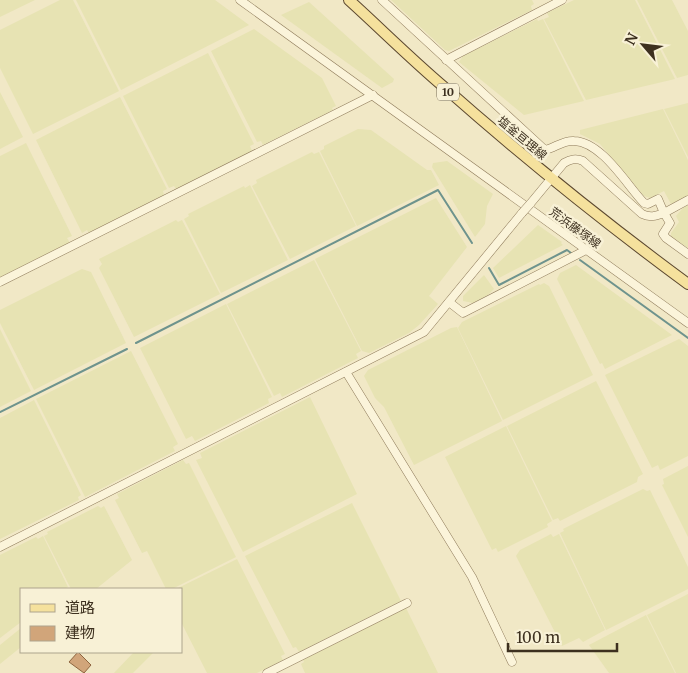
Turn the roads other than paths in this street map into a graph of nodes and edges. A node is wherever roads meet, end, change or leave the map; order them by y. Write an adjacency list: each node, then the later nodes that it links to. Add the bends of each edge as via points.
1 (240, 0): 6 (street)
2 (349, 0): 7 (main road, 塩釜亘理線 / 10, via 442,87)
3 (382, 0): 5 (street)
4 (562, 0): 5 (street)
5 (446, 60): 9 (street, via 544,150 575,141 591,146 600,152 644,203 658,199)
6 (373, 95): 10 (street, 荒浜藤塚線); 12 (street)
7 (551, 179): 9 (street, via 564,163 578,159 642,214); 13 (main road, 塩釜亘理線 / 10); 14 (street, bridge)
8 (688, 200): 9 (street)
9 (664, 213): 11 (street, via 670,223 663,234)
10 (586, 250): 14 (street, via 463,313); 15 (street, 荒浜藤塚線)
11 (688, 254)
12 (0, 282)
13 (688, 284)
14 (449, 302): 16 (street, via 424,332)
15 (688, 323)
16 (346, 372): 17 (street); 19 (street, via 472,577)
17 (0, 547)
18 (407, 603): 20 (street)
19 (512, 662)
20 (268, 673)

